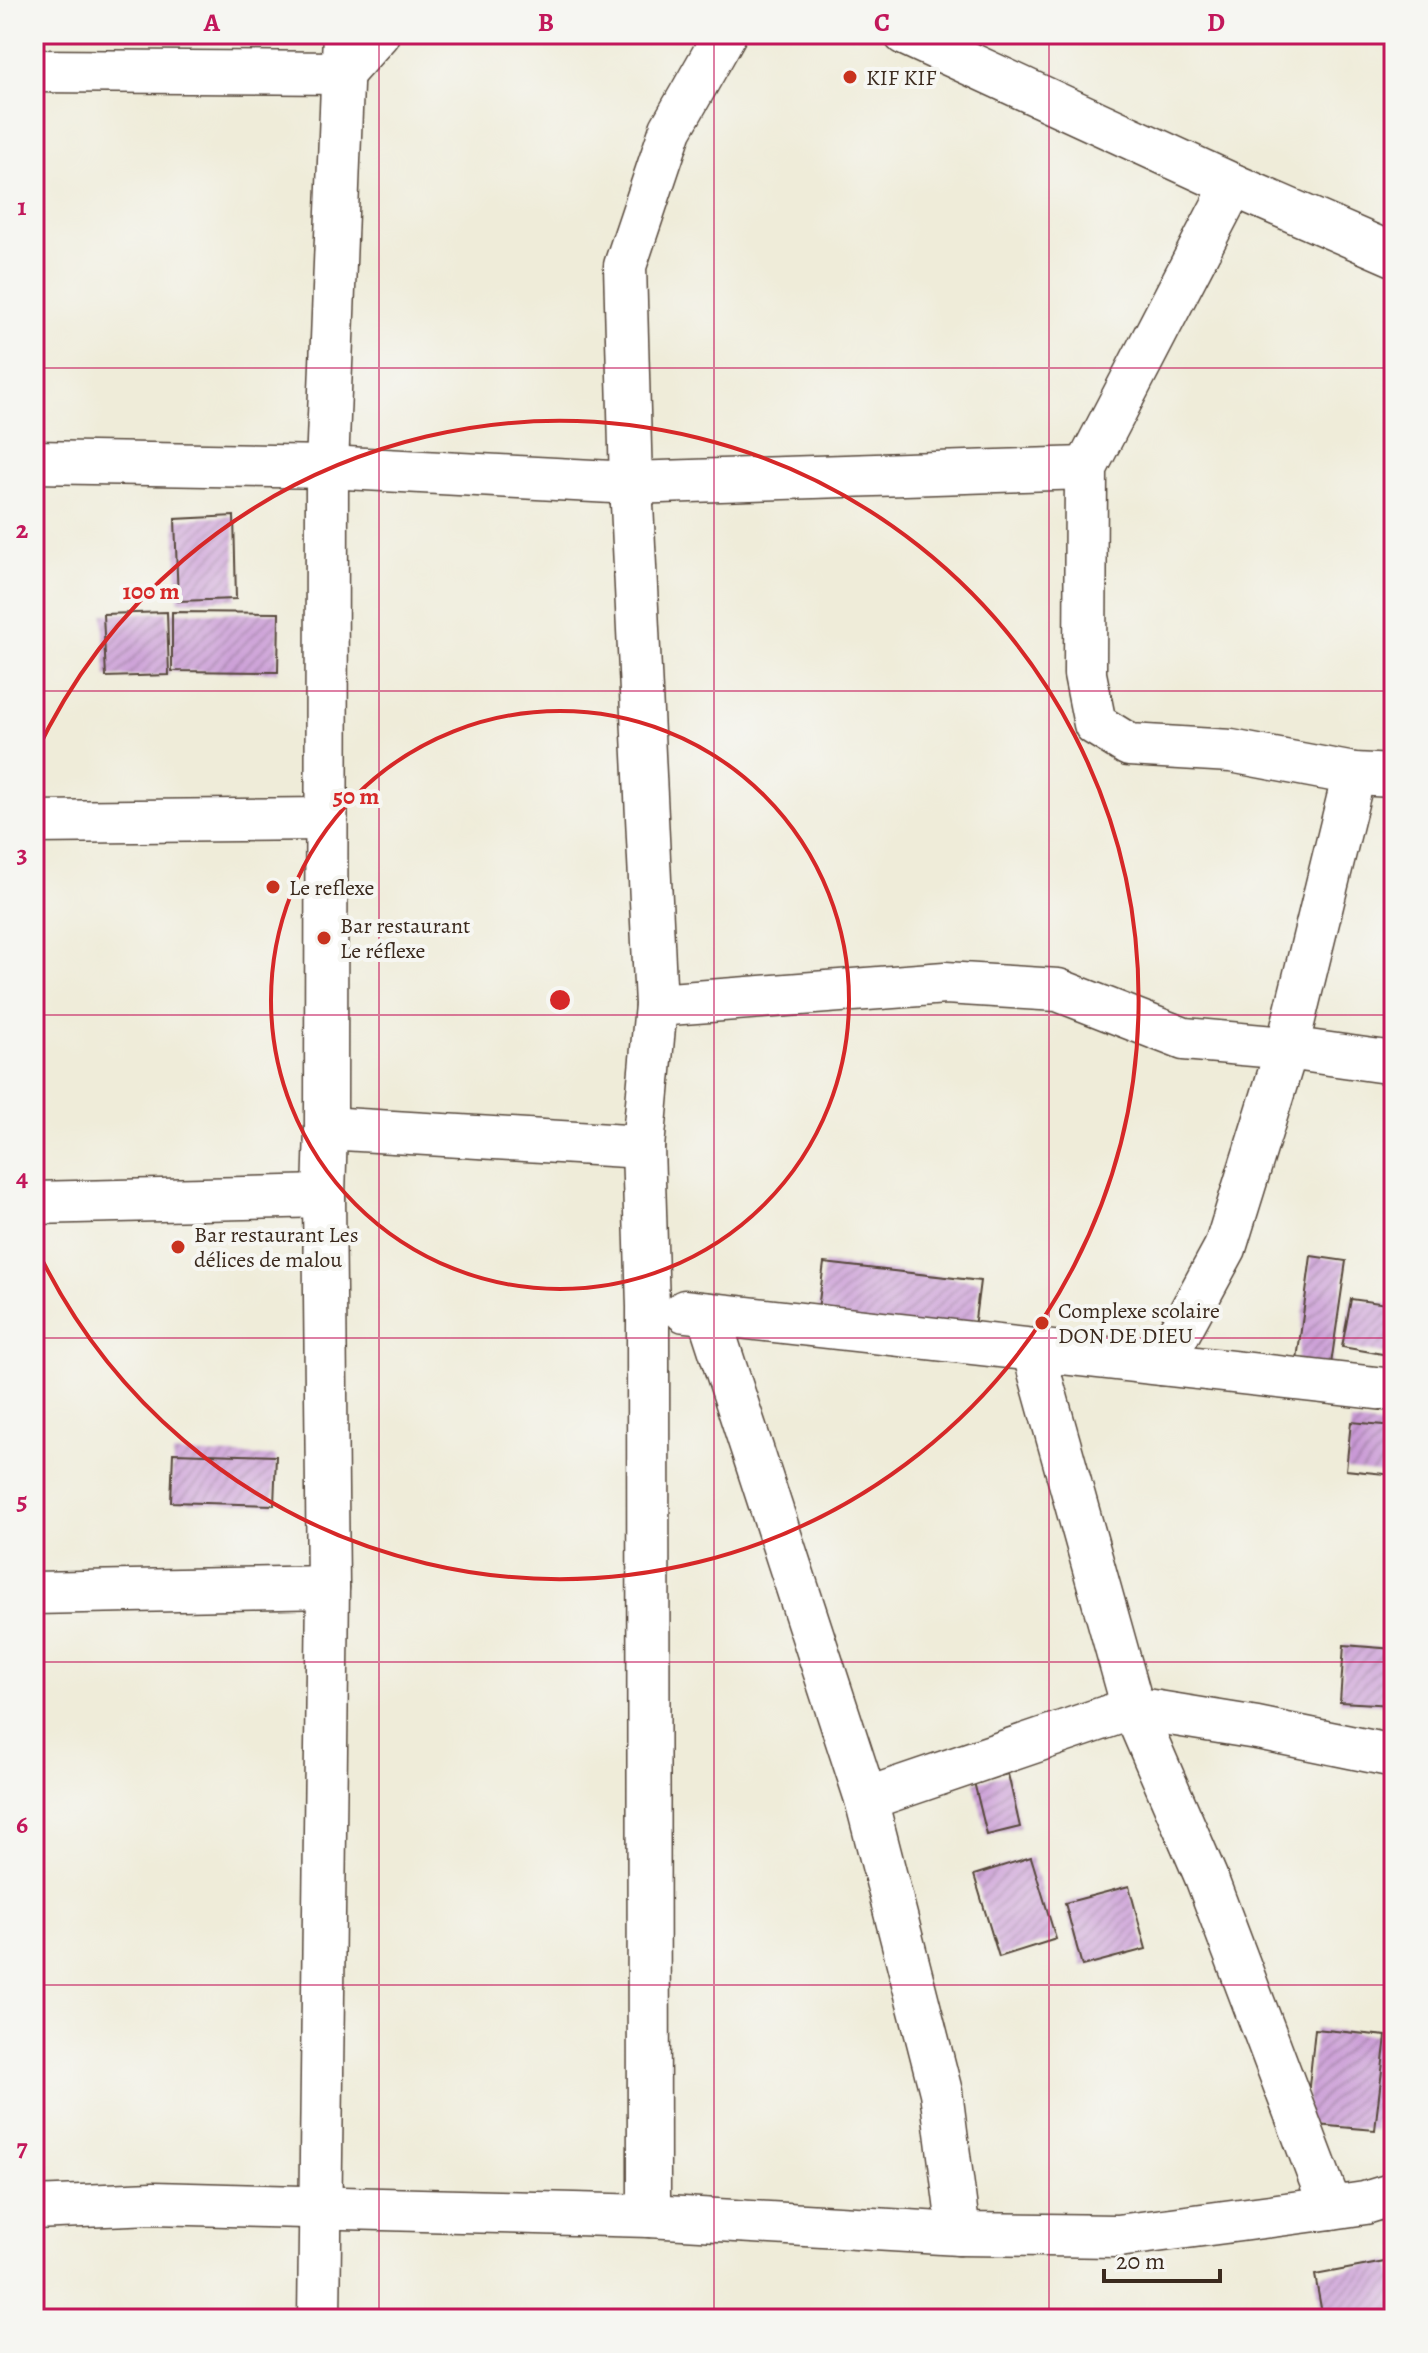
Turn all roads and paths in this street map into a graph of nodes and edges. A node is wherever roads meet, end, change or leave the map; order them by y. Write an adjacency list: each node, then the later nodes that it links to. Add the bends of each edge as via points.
1 (378, 34): 4 (street)
2 (725, 34): 11 (street, via 671,129 625,266)
3 (905, 34): 6 (street)
4 (344, 54): 5 (street); 9 (street)
5 (34, 71)
6 (1233, 185): 7 (street); 10 (street)
7 (1394, 255)
8 (34, 462): 9 (street)
9 (327, 467): 11 (street); 13 (street)
10 (1086, 468): 11 (street); 12 (street, via 1085,674 1095,724 1129,745 1231,751)
11 (631, 483): 15 (street)
12 (1374, 775): 16 (street)
13 (326, 819): 14 (street); 18 (street)
14 (34, 822)
15 (656, 1005): 16 (street, via 945,983 1058,990 1184,1039); 19 (street)
16 (1287, 1048): 17 (street); 25 (street, via 1225,1248)
17 (1394, 1063)
18 (326, 1128): 19 (street); 20 (street)
19 (643, 1147): 22 (street)
20 (324, 1196): 21 (street); 27 (street)
21 (34, 1203)
22 (648, 1307): 23 (street); 36 (street)
23 (708, 1314): 24 (street); 31 (street)
24 (1033, 1350): 25 (street); 29 (street)
25 (1162, 1364): 26 (street)
26 (1394, 1390)
27 (328, 1587): 28 (street); 33 (street)
28 (34, 1593)
29 (1133, 1708): 30 (street); 31 (street); 35 (street, via 1206,1877)
30 (1394, 1756)
31 (866, 1799): 37 (street, via 941,2092)
32 (1394, 2194): 35 (street)
33 (319, 2207): 34 (street, via 153,2203); 36 (street); 38 (street)
34 (34, 2208)
35 (1331, 2208): 37 (street, via 1118,2236)
36 (649, 2216): 37 (street)
37 (959, 2234)
38 (319, 2319)

